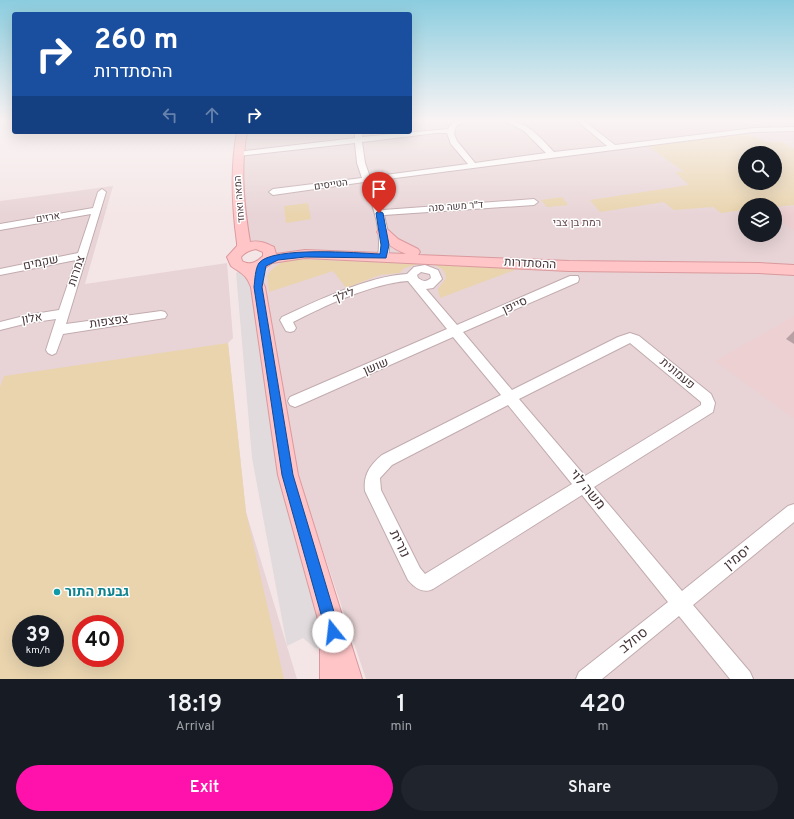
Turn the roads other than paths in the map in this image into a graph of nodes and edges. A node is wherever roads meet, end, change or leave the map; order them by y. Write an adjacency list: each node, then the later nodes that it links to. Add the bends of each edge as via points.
1 (260, 152): 6 (street)
2 (359, 152): 9 (street)
3 (462, 152): 8 (street)
4 (549, 152): 7 (street)
5 (582, 152): 7 (street, הטייסים)
6 (238, 154): 17 (street, המאה ואחד, via 242,234 244,243)
7 (553, 156): 8 (street, הטייסים)
8 (472, 165): 9 (street, הטייסים)
9 (368, 180): 11 (street, הטייסים); 14 (street)
10 (102, 192): 13 (street, צמרות)
11 (273, 192)
12 (534, 202): 14 (street, ד"ר משה סנה)
13 (96, 210): 15 (street, ארזים); 20 (street, צמרות)
14 (379, 213): 16 (street)
15 (0, 227)
16 (383, 232): 18 (street, via 398,246); 19 (street)
17 (249, 246): 21 (street, via 261,246); 23 (street, via 236,254 234,261 238,266)
18 (413, 252): 19 (street, ההסתדרות); 22 (street, ההסתדרות, via 567,261)
19 (384, 254): 21 (street, ההסתדרות, via 305,254); 24 (street, ההסתדרות, via 569,266)
20 (82, 255): 25 (street, שקמים); 31 (street, צמרות)
21 (266, 258): 23 (street, ההסתדרות); 29 (street)
22 (794, 264)
23 (246, 268): 29 (street)
24 (794, 270)
25 (0, 272)
26 (413, 279): 28 (street, via 425,286); 28 (street, via 414,271 425,268 436,275); 30 (street, משה לוי); 34 (street, לילך, via 388,280 315,306 286,320)
27 (574, 279): 36 (street, סייפן)
28 (435, 282): 30 (street, via 430,287)
29 (258, 287): 43 (street, via 288,475)
30 (431, 301): 36 (street, משה לוי)
31 (63, 314): 33 (street, אלון); 35 (street, צמרות)
32 (160, 315): 35 (street, צפצפות)
33 (0, 326)
34 (290, 328)
35 (58, 330): 37 (street, צמרות)
36 (456, 332): 38 (street, משה לוי); 39 (street, שושן)
37 (52, 350)
38 (510, 396): 40 (street, משה לוי); 40 (street, פעמונית, via 630,338 636,339 706,398 708,408); 40 (street, נורית, via 387,460 376,470 371,480 373,491 414,574 420,581 427,583)
39 (296, 401)
40 (583, 486): 42 (street, משה לוי)
41 (794, 512): 42 (street, יסמין)
42 (681, 603): 46 (street, סחלב); 47 (street, משה לוי)
43 (326, 608): 44 (street); 45 (street)
44 (334, 679)
45 (349, 679)
46 (586, 679)
47 (743, 679)

